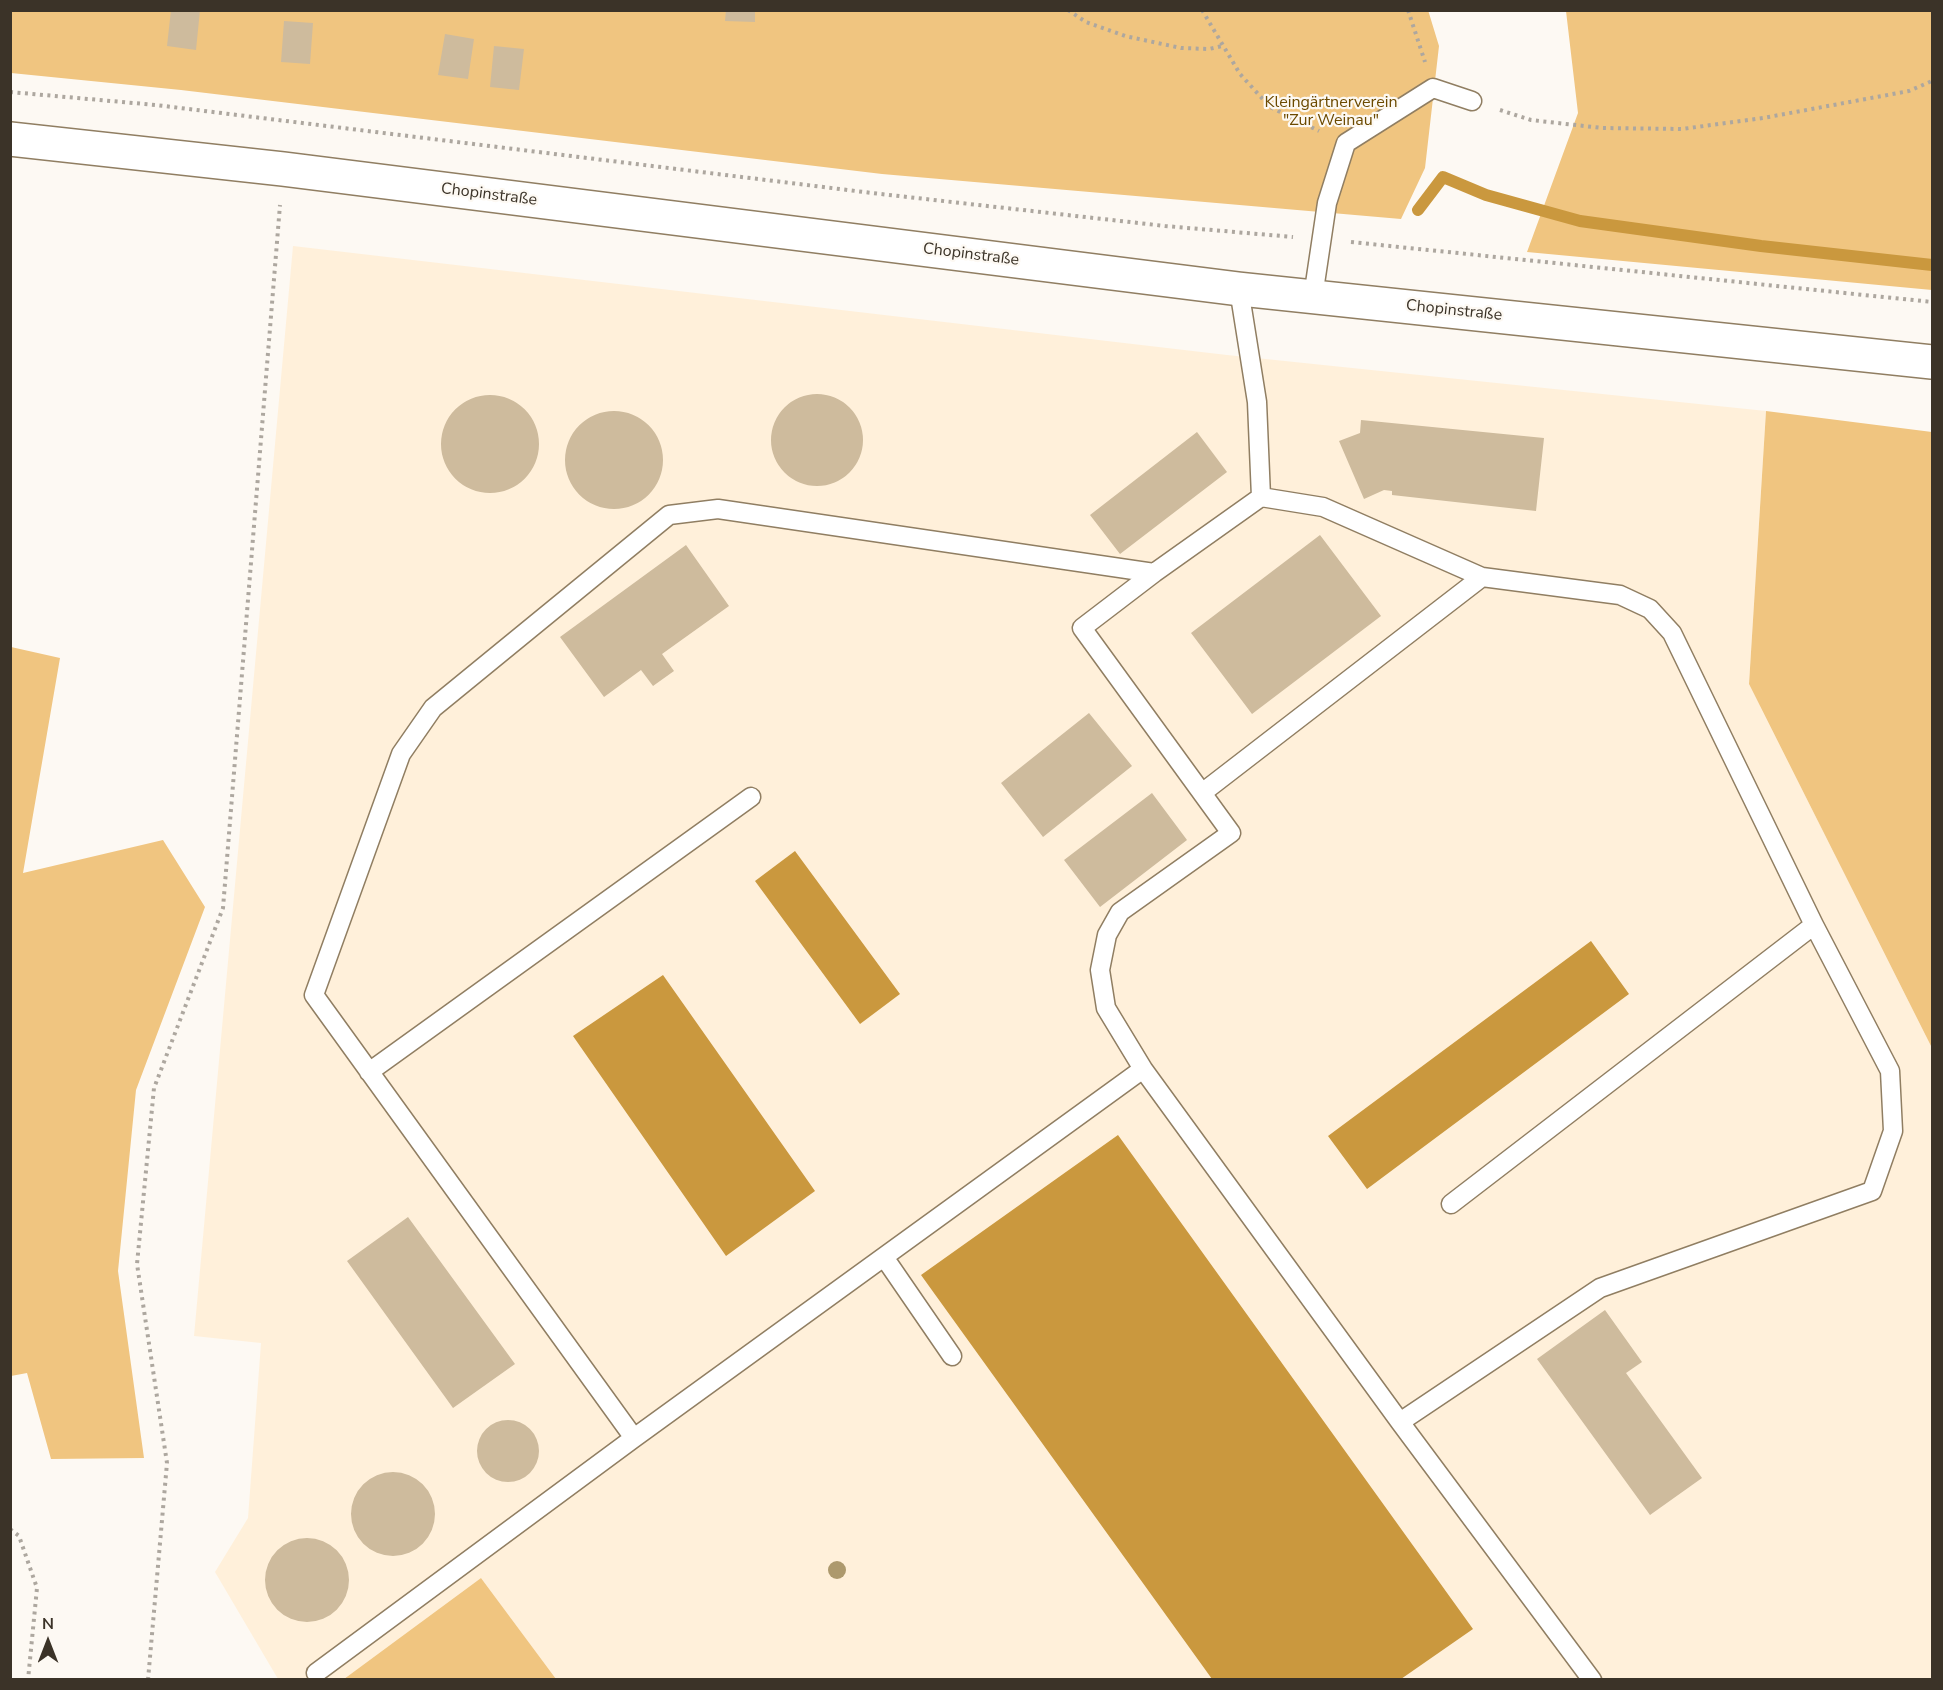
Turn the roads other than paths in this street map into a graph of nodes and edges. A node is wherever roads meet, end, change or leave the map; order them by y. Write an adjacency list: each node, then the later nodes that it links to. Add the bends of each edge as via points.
1 (1472, 101): 4 (lane, via 1433,88 1346,143 1327,203)
2 (10, 139): 3 (main road, Chopinstraße, via 283,169)
3 (1239, 289): 4 (main road, Chopinstraße); 6 (lane, via 1257,402)
4 (1313, 297): 5 (main road, Chopinstraße)
5 (1932, 362)
6 (1261, 497): 7 (lane); 8 (lane, via 1323,507)
7 (1154, 573): 9 (lane, via 1083,628); 13 (lane, via 718,509 669,514 433,708 401,754 314,995)
8 (1482, 577): 9 (lane); 11 (lane, via 1620,596 1650,609 1672,633)
9 (1202, 793): 12 (lane, via 1231,833 1120,912 1107,935 1100,970 1106,1008)
10 (752, 797): 13 (lane)
11 (1814, 925): 14 (lane); 17 (lane, via 1890,1071 1893,1131 1872,1191 1600,1288)
12 (1143, 1069): 15 (lane); 17 (lane)
13 (369, 1072): 18 (lane)
14 (1451, 1204)
15 (884, 1257): 16 (lane); 18 (lane)
16 (952, 1356)
17 (1400, 1422): 20 (lane)
18 (634, 1438): 19 (lane)
19 (316, 1673)
20 (1592, 1680)

